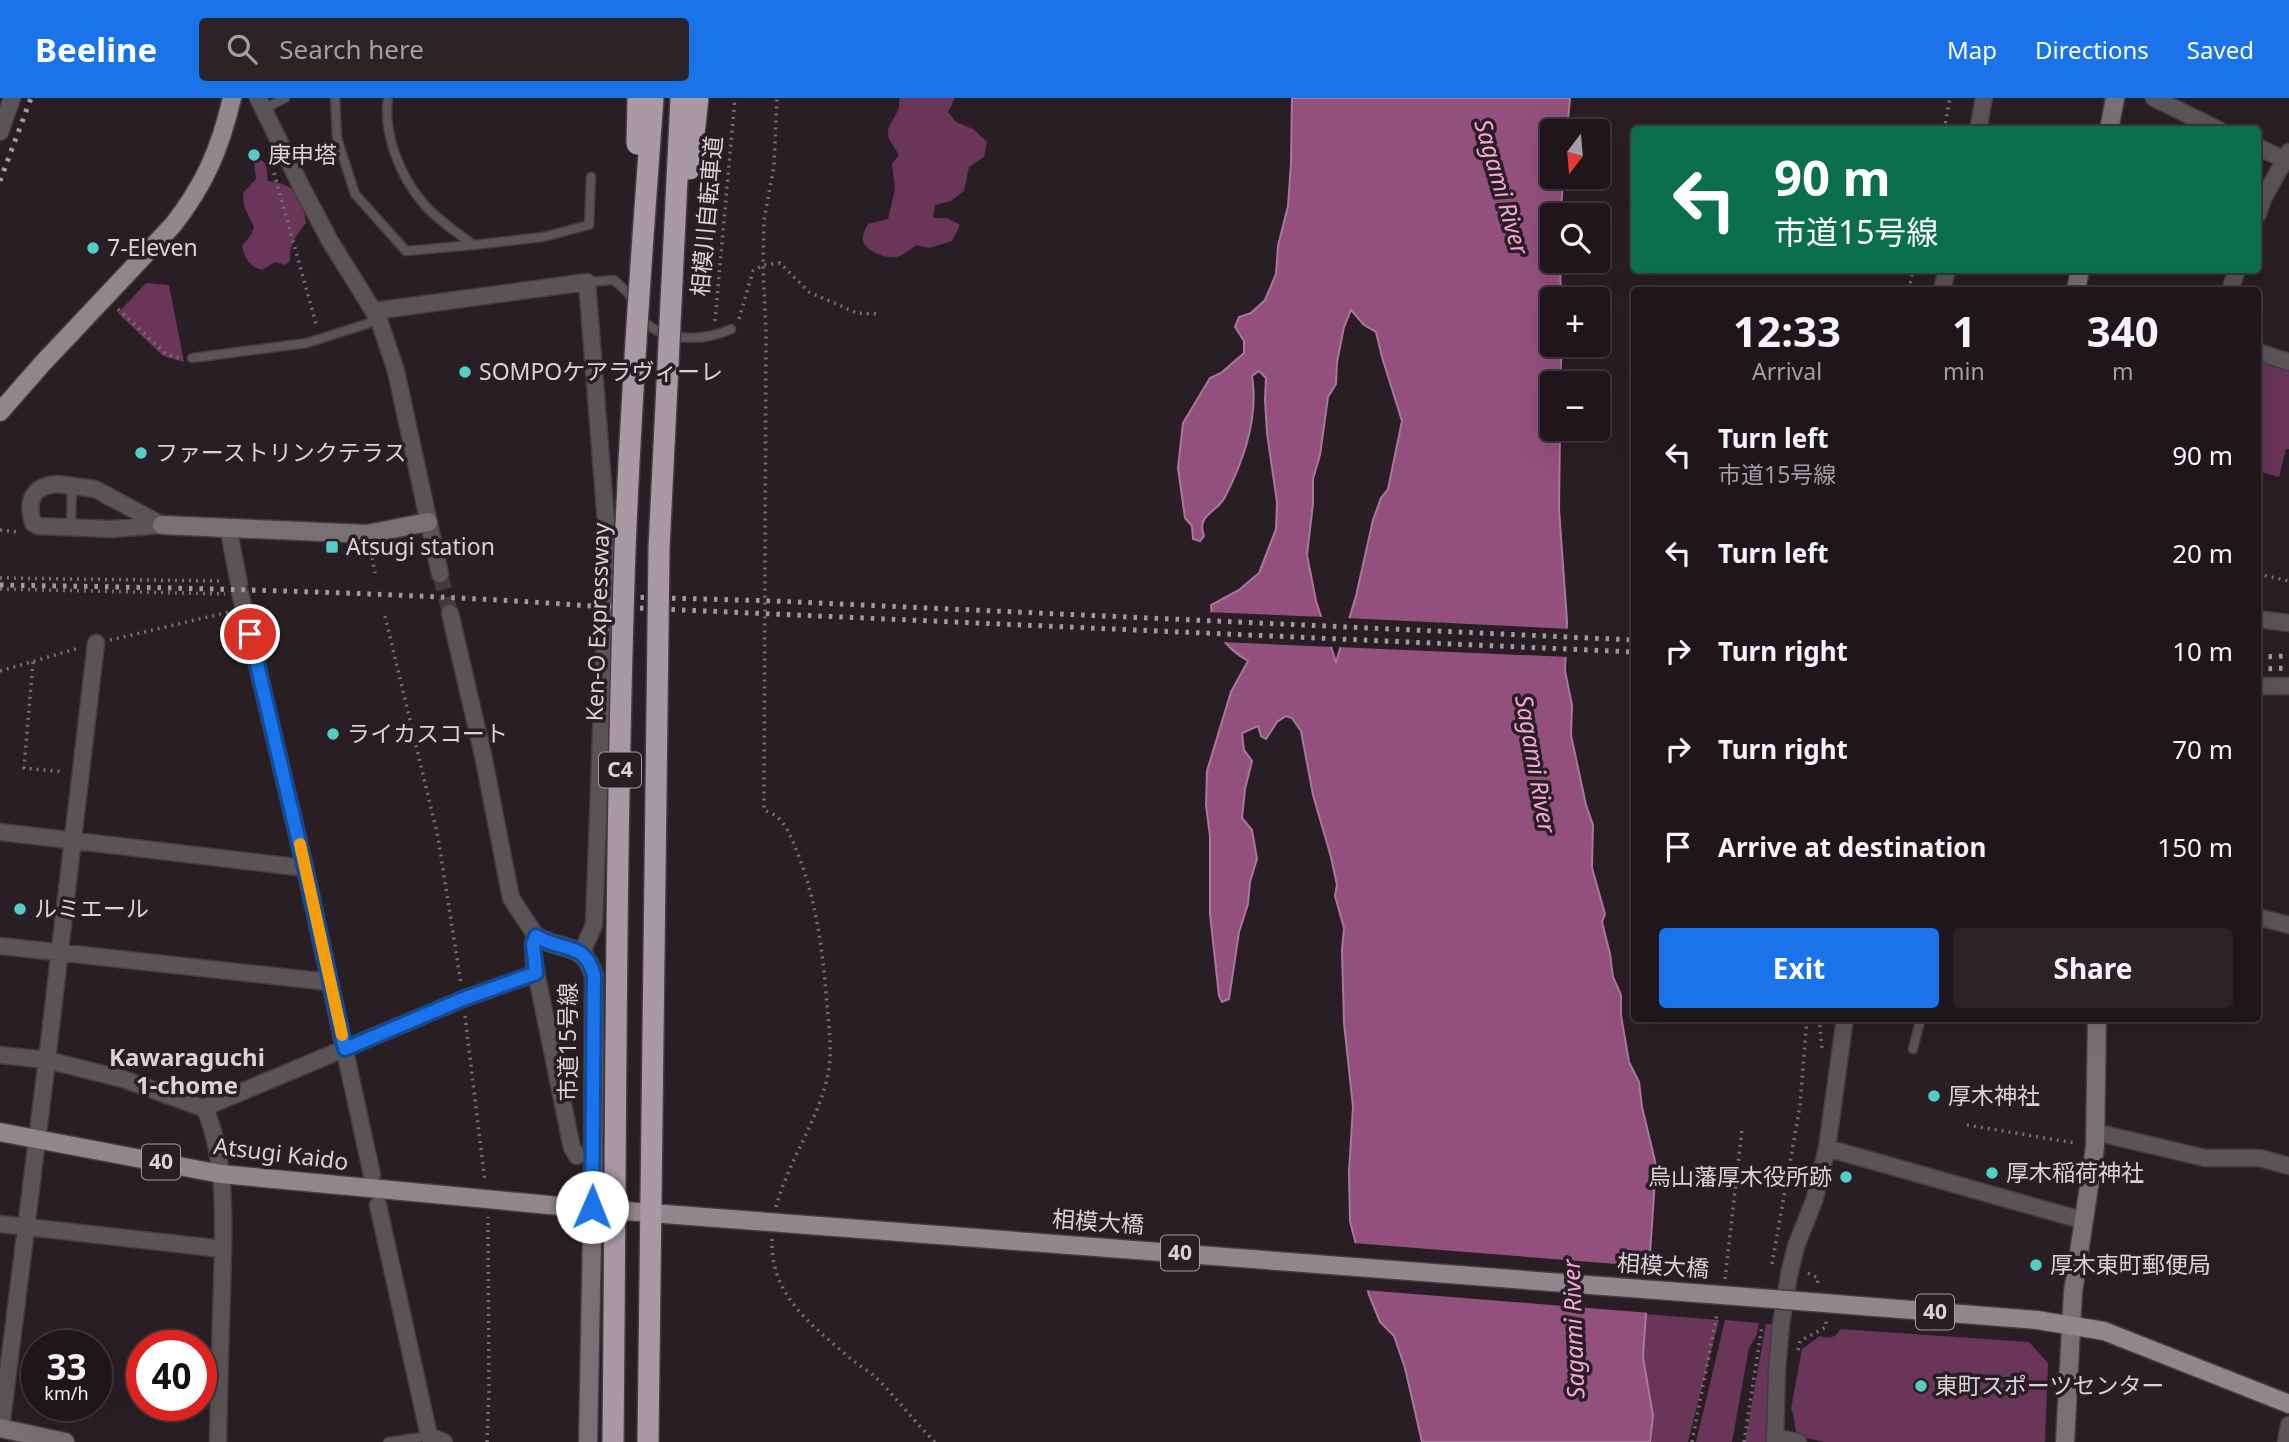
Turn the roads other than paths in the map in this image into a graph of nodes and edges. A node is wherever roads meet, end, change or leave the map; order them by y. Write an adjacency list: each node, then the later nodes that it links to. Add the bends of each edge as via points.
1 (12, 98): 17 (street)
2 (232, 98): 30 (main road, via 213,159 188,206)
3 (285, 98): 13 (lane)
4 (335, 98): 22 (lane, via 337,138 355,194 406,251)
5 (388, 98): 22 (lane, via 386,112 400,166 423,204)
6 (638, 98): 29 (highway, bridge)
7 (653, 98): 29 (highway, Ken-O Expressway / C4, bridge)
8 (681, 98): 38 (highway, C4, bridge)
9 (698, 98): 38 (highway, bridge, via 673,427)
10 (1984, 98): 14 (street)
11 (2115, 98): 15 (street)
12 (2154, 98): 16 (street)
13 (261, 104): 24 (street, via 330,241)
14 (1979, 126)
15 (2110, 126)
16 (2211, 126)
17 (0, 132)
18 (2261, 148): 19 (street)
19 (2287, 158): 21 (street)
20 (591, 177): 22 (lane, via 589,225 543,237)
21 (2261, 206)
22 (472, 245)
23 (587, 282): 24 (street); 25 (lane, via 614,280 629,294 642,321 656,331 683,338 714,337); 54 (street, via 608,547 594,925)
24 (377, 316): 27 (lane, via 320,339); 33 (street, via 396,371)
25 (731, 329)
26 (2261, 353): 28 (street)
27 (192, 358)
28 (2289, 362)
29 (635, 366): 89 (highway, Ken-O Expressway / C4, bridge, via 620,734)
30 (0, 412)
31 (72, 486): 32 (street, via 96,489); 36 (lane); 36 (street, via 43,485 35,490 31,517 38,526)
32 (120, 502): 34 (street); 37 (street)
33 (428, 522): 35 (street, via 368,534); 39 (street)
34 (162, 524): 35 (street); 37 (street)
35 (228, 527): 48 (street)
36 (71, 528): 37 (street)
37 (112, 529)
38 (659, 548): 90 (highway, C4, bridge)
39 (440, 574)
40 (450, 612): 51 (street, via 511,898)
41 (2261, 619): 42 (street)
42 (2289, 622)
43 (96, 643): 47 (street)
44 (2261, 686): 45 (street)
45 (2289, 686)
46 (0, 832): 47 (street)
47 (72, 840): 48 (street); 53 (street)
48 (305, 868): 56 (street)
49 (2261, 918): 50 (street)
50 (2289, 925)
51 (536, 936): 54 (street, 市道15号線); 55 (street)
52 (0, 946): 53 (street)
53 (60, 952): 56 (street); 63 (street)
54 (583, 954): 88 (street, 市道15号線, via 594,976)
55 (536, 973): 60 (street); 69 (street)
56 (329, 982): 60 (street)
57 (1844, 1022): 68 (street)
58 (1920, 1022): 61 (lane)
59 (2097, 1022): 66 (street)
60 (345, 1049): 64 (street); 72 (street)
61 (1913, 1049)
62 (0, 1055): 63 (street)
63 (47, 1060): 64 (street, via 123,1079); 67 (street)
64 (203, 1108): 71 (street, via 211,1122)
65 (0, 1132): 67 (main road, Atsugi Kaido / 40)
66 (2095, 1132): 70 (street, via 2205,1158 2260,1158); 75 (street)
67 (37, 1139): 71 (main road, Atsugi Kaido / 40); 77 (street)
68 (1827, 1148): 75 (street); 84 (street, via 1789,1275 1777,1369)
69 (577, 1156)
70 (2289, 1166)
71 (221, 1174): 74 (main road, Atsugi Kaido / 40); 78 (street)
72 (372, 1175)
73 (378, 1205): 83 (street)
74 (560, 1206): 79 (main road, 相模大橋 / 40, bridge)
75 (2085, 1221): 79 (street)
76 (0, 1224): 77 (street)
77 (26, 1227): 78 (street); 82 (street)
78 (223, 1249): 86 (street)
79 (2071, 1325): 80 (main road, via 2104,1331); 92 (street)
80 (2289, 1404)
81 (2289, 1425): 93 (street)
82 (1, 1428): 85 (street)
83 (437, 1439): 87 (lane)
84 (1775, 1439): 91 (street)
85 (65, 1442)
86 (218, 1442)
87 (388, 1442)
88 (588, 1442)
89 (613, 1442)
90 (648, 1442)
91 (1798, 1442)
92 (2065, 1442)
93 (2286, 1442)

